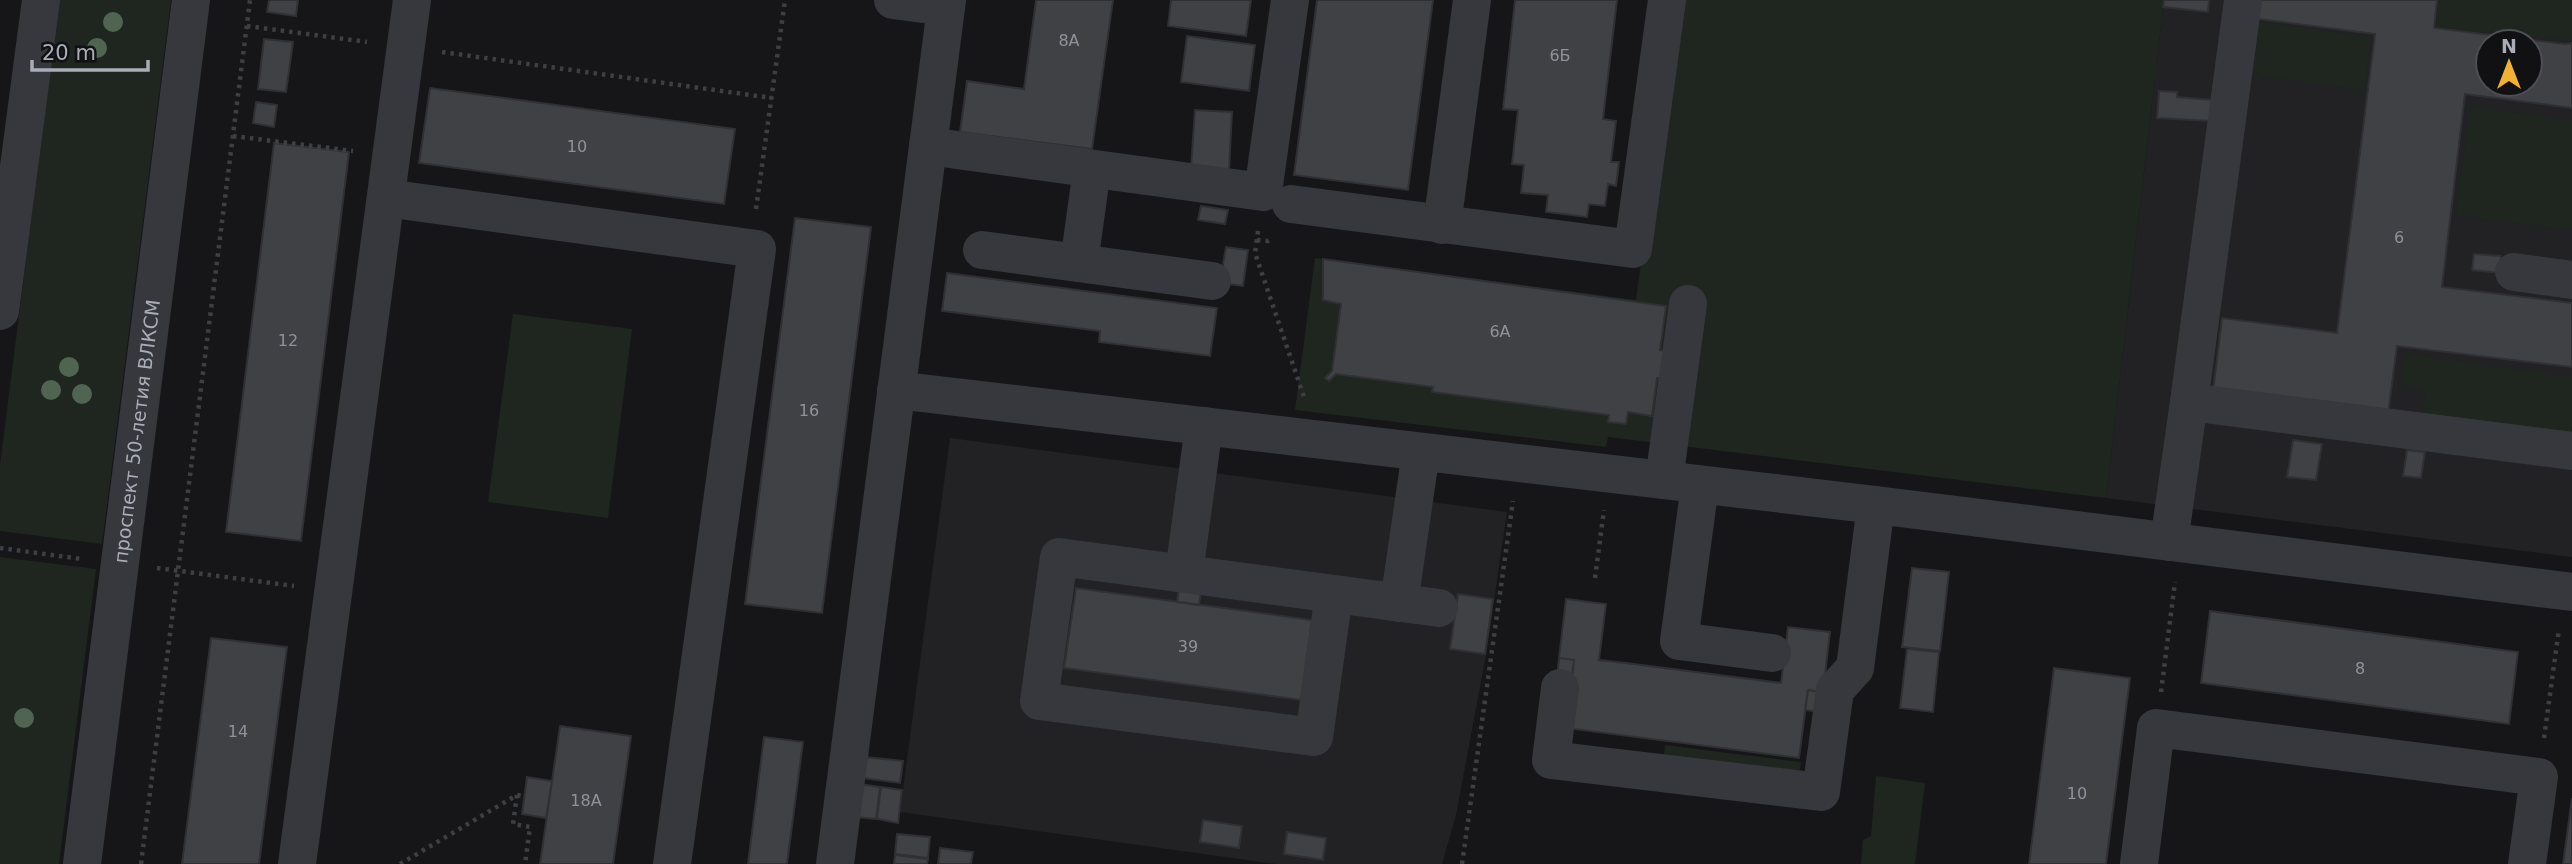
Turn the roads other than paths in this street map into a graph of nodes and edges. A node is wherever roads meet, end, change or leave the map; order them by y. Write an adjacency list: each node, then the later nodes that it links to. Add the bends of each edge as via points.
1 (41, 0): 21 (street)
2 (191, 0): 37 (street, проспект 50-летия ВЛКСМ)
3 (412, 0): 12 (street)
4 (893, 0): 9 (street)
5 (1290, 0): 11 (street, via 1263,192)
6 (1472, 0): 14 (street)
7 (1667, 0): 14 (street, via 1633,248)
8 (2243, 0): 23 (street)
9 (946, 4): 10 (street)
10 (928, 146): 11 (street); 22 (street)
11 (1092, 169): 16 (street)
12 (386, 198): 38 (street); 39 (street, via 757,248)
13 (1291, 204): 14 (street)
14 (1443, 225)
15 (982, 250): 16 (street)
16 (1079, 263): 19 (street)
17 (2514, 272): 18 (street)
18 (2572, 280)
19 (1212, 281)
20 (1688, 304): 27 (street)
21 (0, 311)
22 (896, 390): 24 (street); 40 (street)
23 (2189, 402): 25 (street); 29 (street)
24 (1204, 426): 26 (street); 30 (street)
25 (2572, 451)
26 (1421, 452): 27 (street); 33 (street)
27 (1682, 483): 28 (street); 35 (street, via 1679,641)
28 (1876, 505): 29 (street); 36 (street, via 1855,668 1835,690 1821,792 1551,760)
29 (2175, 543): 31 (street)
30 (1184, 573): 32 (street); 32 (street, via 1059,557 1040,701 1314,737)
31 (2568, 591)
32 (1334, 594): 33 (street)
33 (1399, 603): 34 (street)
34 (1439, 608)
35 (1772, 653)
36 (1560, 688)
37 (82, 864)
38 (297, 864)
39 (672, 864)
40 (835, 864)
41 (2139, 864): 42 (street, via 2156,728 2539,777)
42 (2526, 864)

